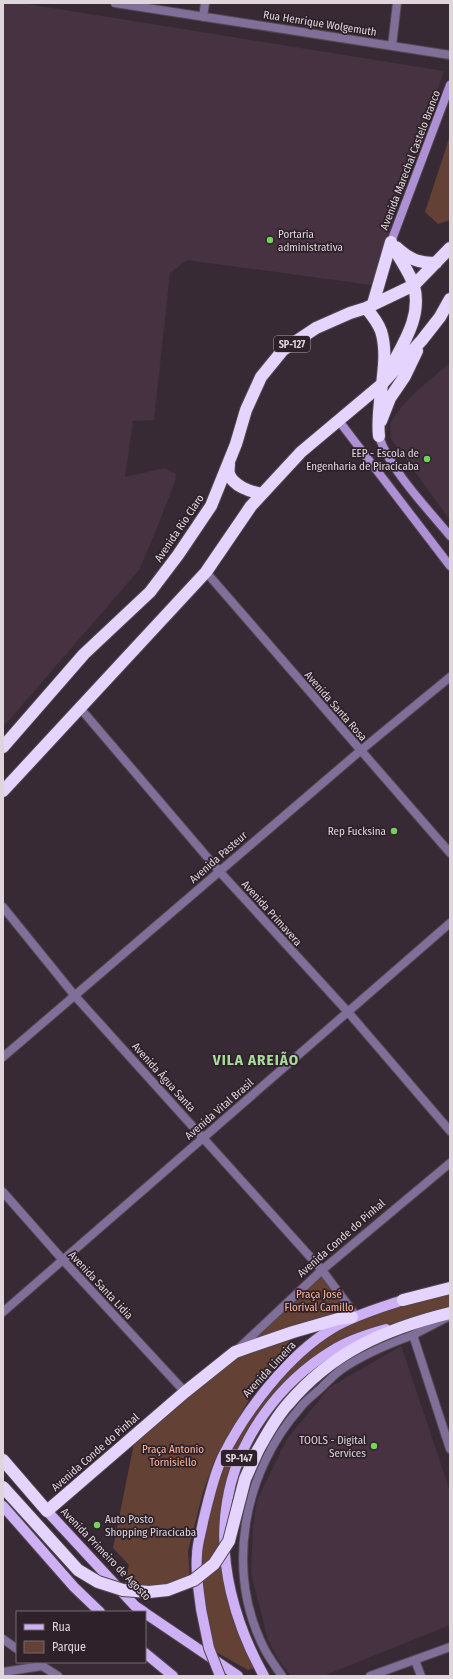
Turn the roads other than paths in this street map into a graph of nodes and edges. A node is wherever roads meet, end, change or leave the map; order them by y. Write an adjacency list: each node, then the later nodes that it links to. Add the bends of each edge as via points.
1 (119, 3): 4 (street, Rua Henrique Wolgemuth)
2 (205, 3): 4 (street)
3 (397, 3): 5 (street)
4 (204, 17): 5 (street, Rua Henrique Wolgemuth)
5 (392, 46): 6 (street, Rua Henrique Wolgemuth)
6 (450, 55)
7 (450, 85): 8 (main road, Avenida Marechal Castelo Branco)
8 (391, 242): 10 (highway, via 407,257 420,263); 11 (highway); 13 (highway)
9 (450, 248): 10 (highway, SP-127)
10 (436, 263): 11 (highway, SP-127)
11 (414, 285): 13 (highway, Avenida Rio Claro / SP-127); 15 (highway, via 414,322)
12 (450, 299): 14 (highway)
13 (370, 306): 15 (highway, via 382,338); 18 (highway, Avenida Rio Claro / SP-127, via 316,328 283,350 261,377 246,410)
14 (422, 340): 15 (highway); 17 (highway, via 405,376 381,416)
15 (382, 384): 16 (highway); 17 (highway, via 377,409)
16 (339, 421): 19 (highway, via 301,452); 21 (main road)
17 (379, 436): 20 (main road, via 382,448 394,465)
18 (229, 464): 19 (highway, via 229,474 234,480 247,490); 25 (highway, Avenida Rio Claro, via 212,506 150,592 84,654)
19 (262, 494): 22 (highway)
20 (450, 536)
21 (450, 566)
22 (206, 572): 24 (highway); 26 (street, Avenida Santa Rosa)
23 (450, 677): 26 (street, Avenida Pasteur)
24 (80, 708): 27 (highway); 29 (street, Avenida Primavera)
25 (3, 747)
26 (360, 750): 28 (street, Avenida Santa Rosa); 29 (street, Avenida Pasteur)
27 (3, 791)
28 (450, 853)
29 (218, 871): 32 (street, Avenida Pasteur); 33 (street, Avenida Primavera)
30 (3, 907): 32 (street, Avenida Água Santa)
31 (450, 923): 33 (street, Avenida Vital Brasil)
32 (75, 996): 34 (street, Avenida Pasteur); 36 (street, Avenida Água Santa)
33 (348, 1012): 35 (street, Avenida Primavera); 36 (street, Avenida Vital Brasil)
34 (3, 1057)
35 (450, 1131)
36 (204, 1137): 39 (street, Avenida Vital Brasil); 40 (street, Avenida Água Santa)
37 (450, 1163): 40 (street, Avenida Conde do Pinhal)
38 (3, 1192): 39 (street, Avenida Santa Lidia)
39 (62, 1259): 43 (street, Avenida Vital Brasil); 48 (street, Avenida Santa Lidia)
40 (322, 1270): 45 (street, Avenida Água Santa); 47 (street, Avenida Conde do Pinhal)
41 (450, 1288): 42 (highway, Avenida Limeira / SP-147)
42 (403, 1300): 45 (main road, Avenida Limeira / SP-147)
43 (3, 1312)
44 (450, 1315): 46 (highway, SP-147)
45 (354, 1317): 47 (highway, Avenida Conde do Pinhal, via 293,1332); 66 (main road, Avenida Limeira / SP-147, bridge, via 332,1328 308,1347 264,1391 250,1408 222,1459 209,1497 196,1567 201,1609)
46 (411, 1329): 49 (street); 51 (highway, bridge, via 362,1344 330,1365 288,1404 258,1450 245,1479 230,1541 214,1564 194,1580 168,1590 149,1592 123,1590 98,1582 78,1570); 68 (main road, SP-147, via 368,1334 352,1340 316,1361 290,1383 271,1404 235,1466 226,1518 228,1580 249,1648); 69 (street, via 342,1370 300,1408 272,1447 257,1476 243,1540 244,1579 251,1614 264,1648)
47 (235, 1352): 48 (highway, Avenida Conde do Pinhal)
48 (185, 1392): 53 (highway, Avenida Conde do Pinhal)
49 (450, 1449)
50 (3, 1460): 53 (highway, Avenida Primeiro de Agosto)
51 (3, 1487)
52 (3, 1506): 54 (main road, via 74,1587)
53 (46, 1511): 55 (main road, Avenida Primeiro de Agosto)
54 (99, 1611)
55 (143, 1611)
56 (146, 1613): 67 (main road, Avenida Primeiro de Agosto)
57 (3, 1639): 59 (street)
58 (450, 1647): 61 (street)
59 (16, 1648)
60 (146, 1654): 65 (main road)
61 (415, 1660): 70 (street); 71 (street)
62 (39, 1664): 63 (street); 64 (street)
63 (3, 1672)
64 (58, 1676)
65 (173, 1676)
66 (220, 1676)
67 (238, 1676)
68 (264, 1676)
69 (282, 1676)
70 (370, 1676)
71 (421, 1676)

